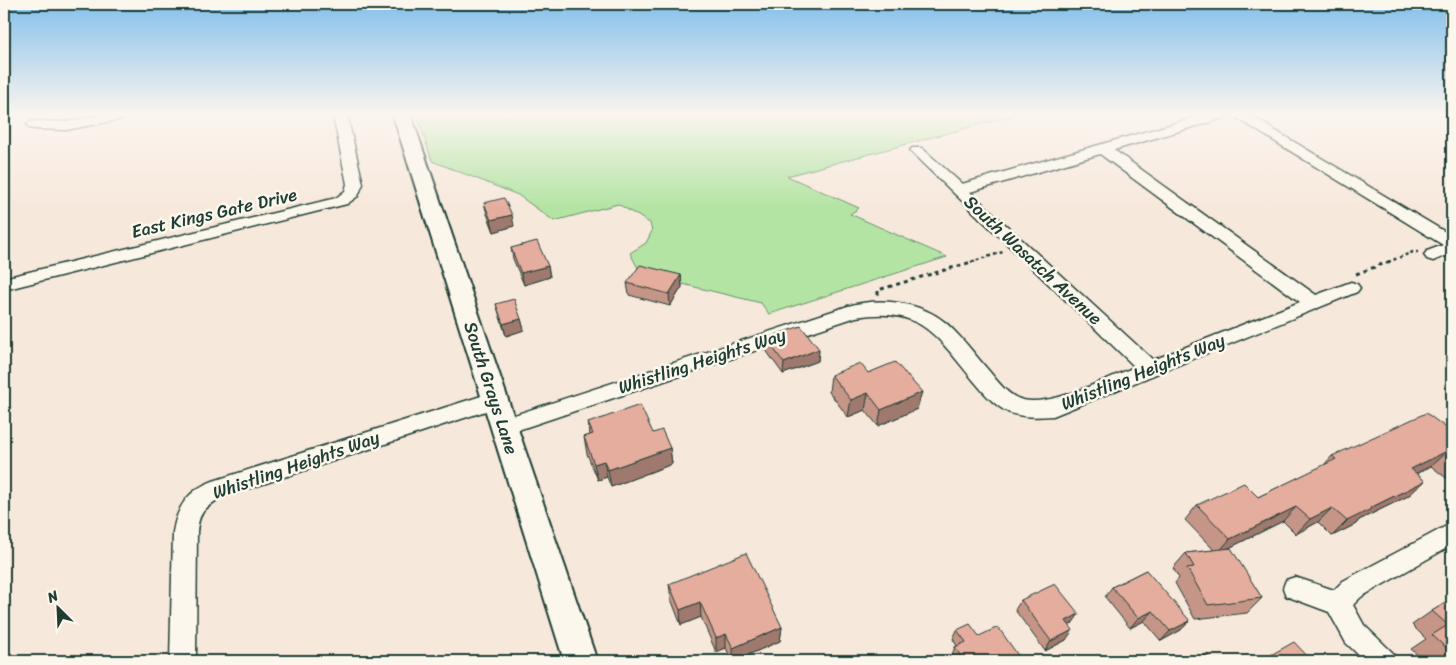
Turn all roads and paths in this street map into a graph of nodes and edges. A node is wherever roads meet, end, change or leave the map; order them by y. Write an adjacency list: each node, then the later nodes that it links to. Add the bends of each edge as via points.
1 (347, 146): 12 (street, East Kings Gate Drive, via 355,184 352,193 341,201)
2 (412, 146): 17 (street, South Grays Lane)
3 (1113, 146): 5 (street)
4 (1291, 146): 8 (street)
5 (1103, 149): 7 (street); 14 (street)
6 (917, 151): 7 (street, South Wasatch Avenue)
7 (959, 190): 9 (street, South Wasatch Avenue)
8 (1452, 243)
9 (1020, 247): 15 (path, via 878,290); 16 (street, South Wasatch Avenue)
10 (1452, 247): 11 (street)
11 (1433, 255): 13 (path, via 1413,252 1350,277)
12 (4, 284)
13 (1351, 288): 14 (street, Whistling Heights Way)
14 (1314, 303): 16 (street, Whistling Heights Way)
15 (879, 308): 16 (street, Whistling Heights Way, via 913,313 932,322 1000,397 1016,407 1053,408); 18 (street, Whistling Heights Way, via 854,311)
16 (1150, 369)
17 (494, 400): 18 (street, South Grays Lane); 22 (street, Whistling Heights Way, via 213,491 195,502 187,518 185,532)
18 (503, 428): 23 (street, South Grays Lane)
19 (1452, 534): 21 (street, via 1352,589)
20 (1295, 588): 21 (street)
21 (1338, 603): 24 (street, via 1355,634)
22 (183, 661)
23 (581, 661)
24 (1383, 661)

